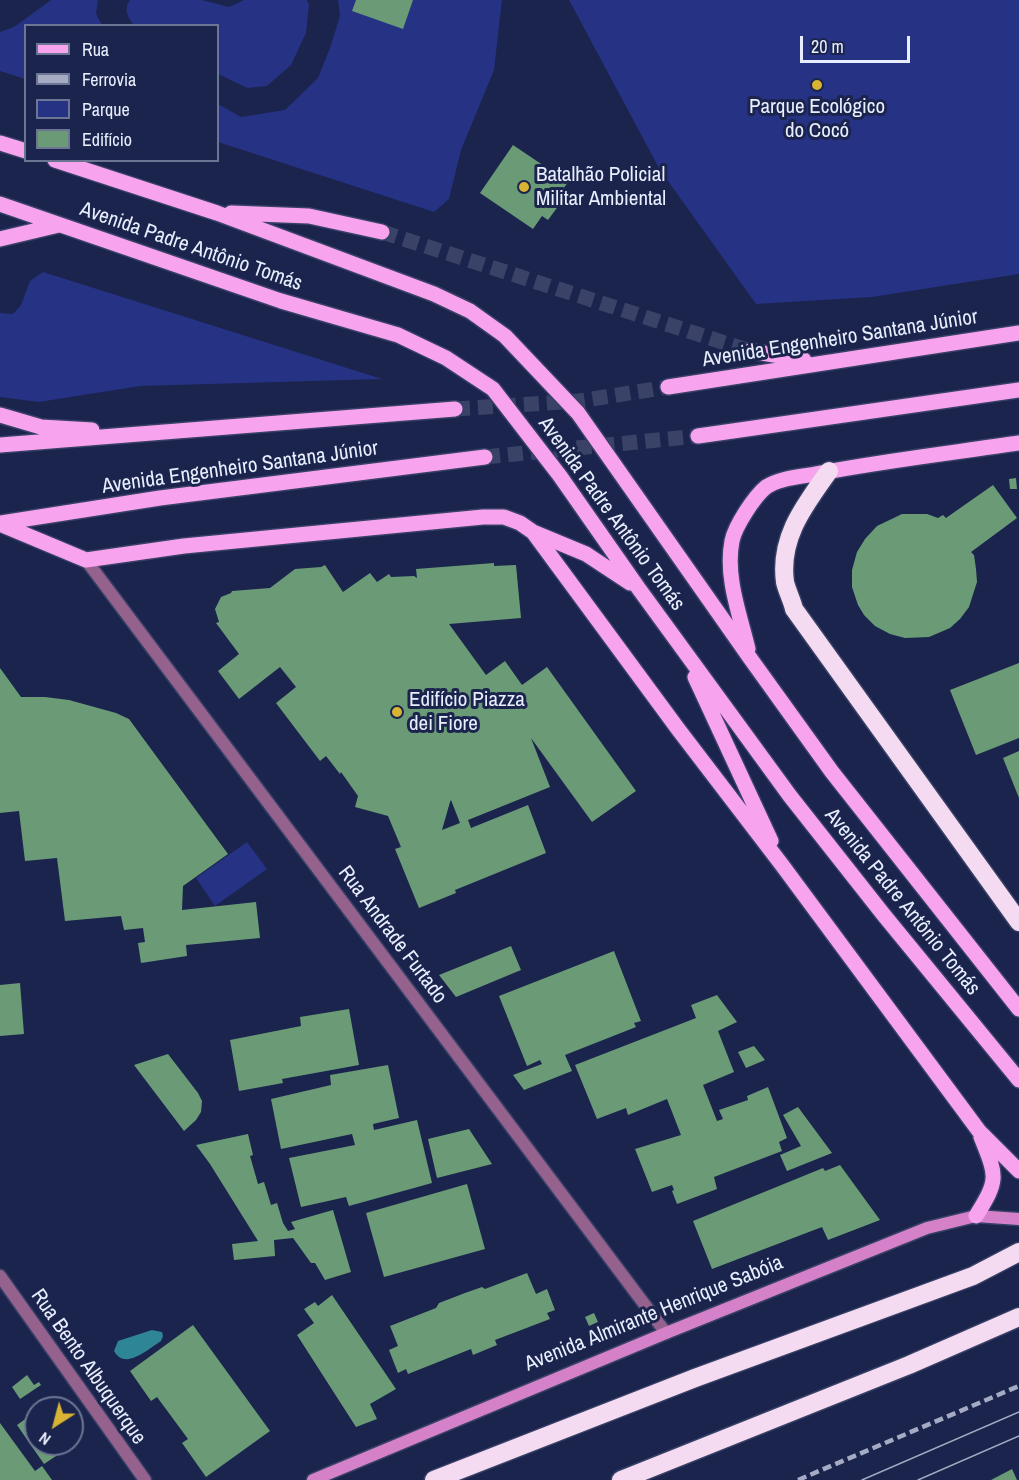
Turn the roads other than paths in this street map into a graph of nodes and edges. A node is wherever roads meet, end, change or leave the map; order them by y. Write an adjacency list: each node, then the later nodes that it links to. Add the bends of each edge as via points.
1 (0, 143): 2 (main road)
2 (24, 150)
3 (61, 162): 5 (main road, Avenida Padre Antônio Tomás)
4 (0, 204): 6 (main road, Avenida Padre Antônio Tomás)
5 (217, 213): 7 (main road, via 309,216); 27 (main road, Avenida Padre Antônio Tomás, via 434,294 470,311 505,336 578,413)
6 (59, 225): 8 (main road); 25 (main road, Avenida Padre Antônio Tomás, via 281,301 398,335 446,358 493,389)
7 (382, 232)
8 (0, 239)
9 (1019, 333): 11 (main road, Avenida Engenheiro Santana Júnior)
10 (750, 351): 11 (main road)
11 (819, 362): 12 (main road, Avenida Engenheiro Santana Júnior)
12 (668, 387)
13 (1019, 390): 17 (main road)
14 (455, 409): 16 (main road, Avenida Engenheiro Santana Júnior)
15 (0, 415): 16 (main road, via 40,427)
16 (152, 433): 19 (main road, Avenida Engenheiro Santana Júnior)
17 (698, 436)
18 (1019, 443): 21 (main road)
19 (0, 446)
20 (485, 457): 22 (main road, Avenida Engenheiro Santana Júnior, via 160,498)
21 (829, 471): 27 (main road, via 779,481 766,488 745,514 733,538 732,583); 29 (highway, via 797,516 786,547 785,582 794,609)
22 (0, 523): 24 (main road)
23 (533, 532): 24 (main road, via 504,517 483,517 184,546); 25 (main road, via 586,554); 28 (main road)
24 (86, 560): 39 (street, Rua Andrade Furtado)
25 (639, 589): 26 (main road, Avenida Padre Antônio Tomás)
26 (681, 646): 28 (main road); 31 (main road, Avenida Padre Antônio Tomás, via 790,796)
27 (750, 658): 30 (main road, Avenida Padre Antônio Tomás, via 832,772)
28 (782, 865): 32 (main road)
29 (1019, 922)
30 (1019, 1009)
31 (1019, 1080)
32 (979, 1131): 33 (main road); 34 (main road, via 994,1175 992,1191)
33 (1019, 1171)
34 (976, 1216): 35 (main road, Avenida Almirante Henrique Sabóia); 39 (main road, Avenida Almirante Henrique Sabóia, via 927,1228)
35 (1019, 1219)
36 (1019, 1252): 42 (highway, via 973,1276 695,1378)
37 (0, 1276): 40 (street, Rua Bento Albuquerque)
38 (1019, 1317): 43 (highway)
39 (666, 1333): 41 (main road, Avenida Almirante Henrique Sabóia)
40 (145, 1480)
41 (313, 1480)
42 (434, 1480)
43 (621, 1480)

